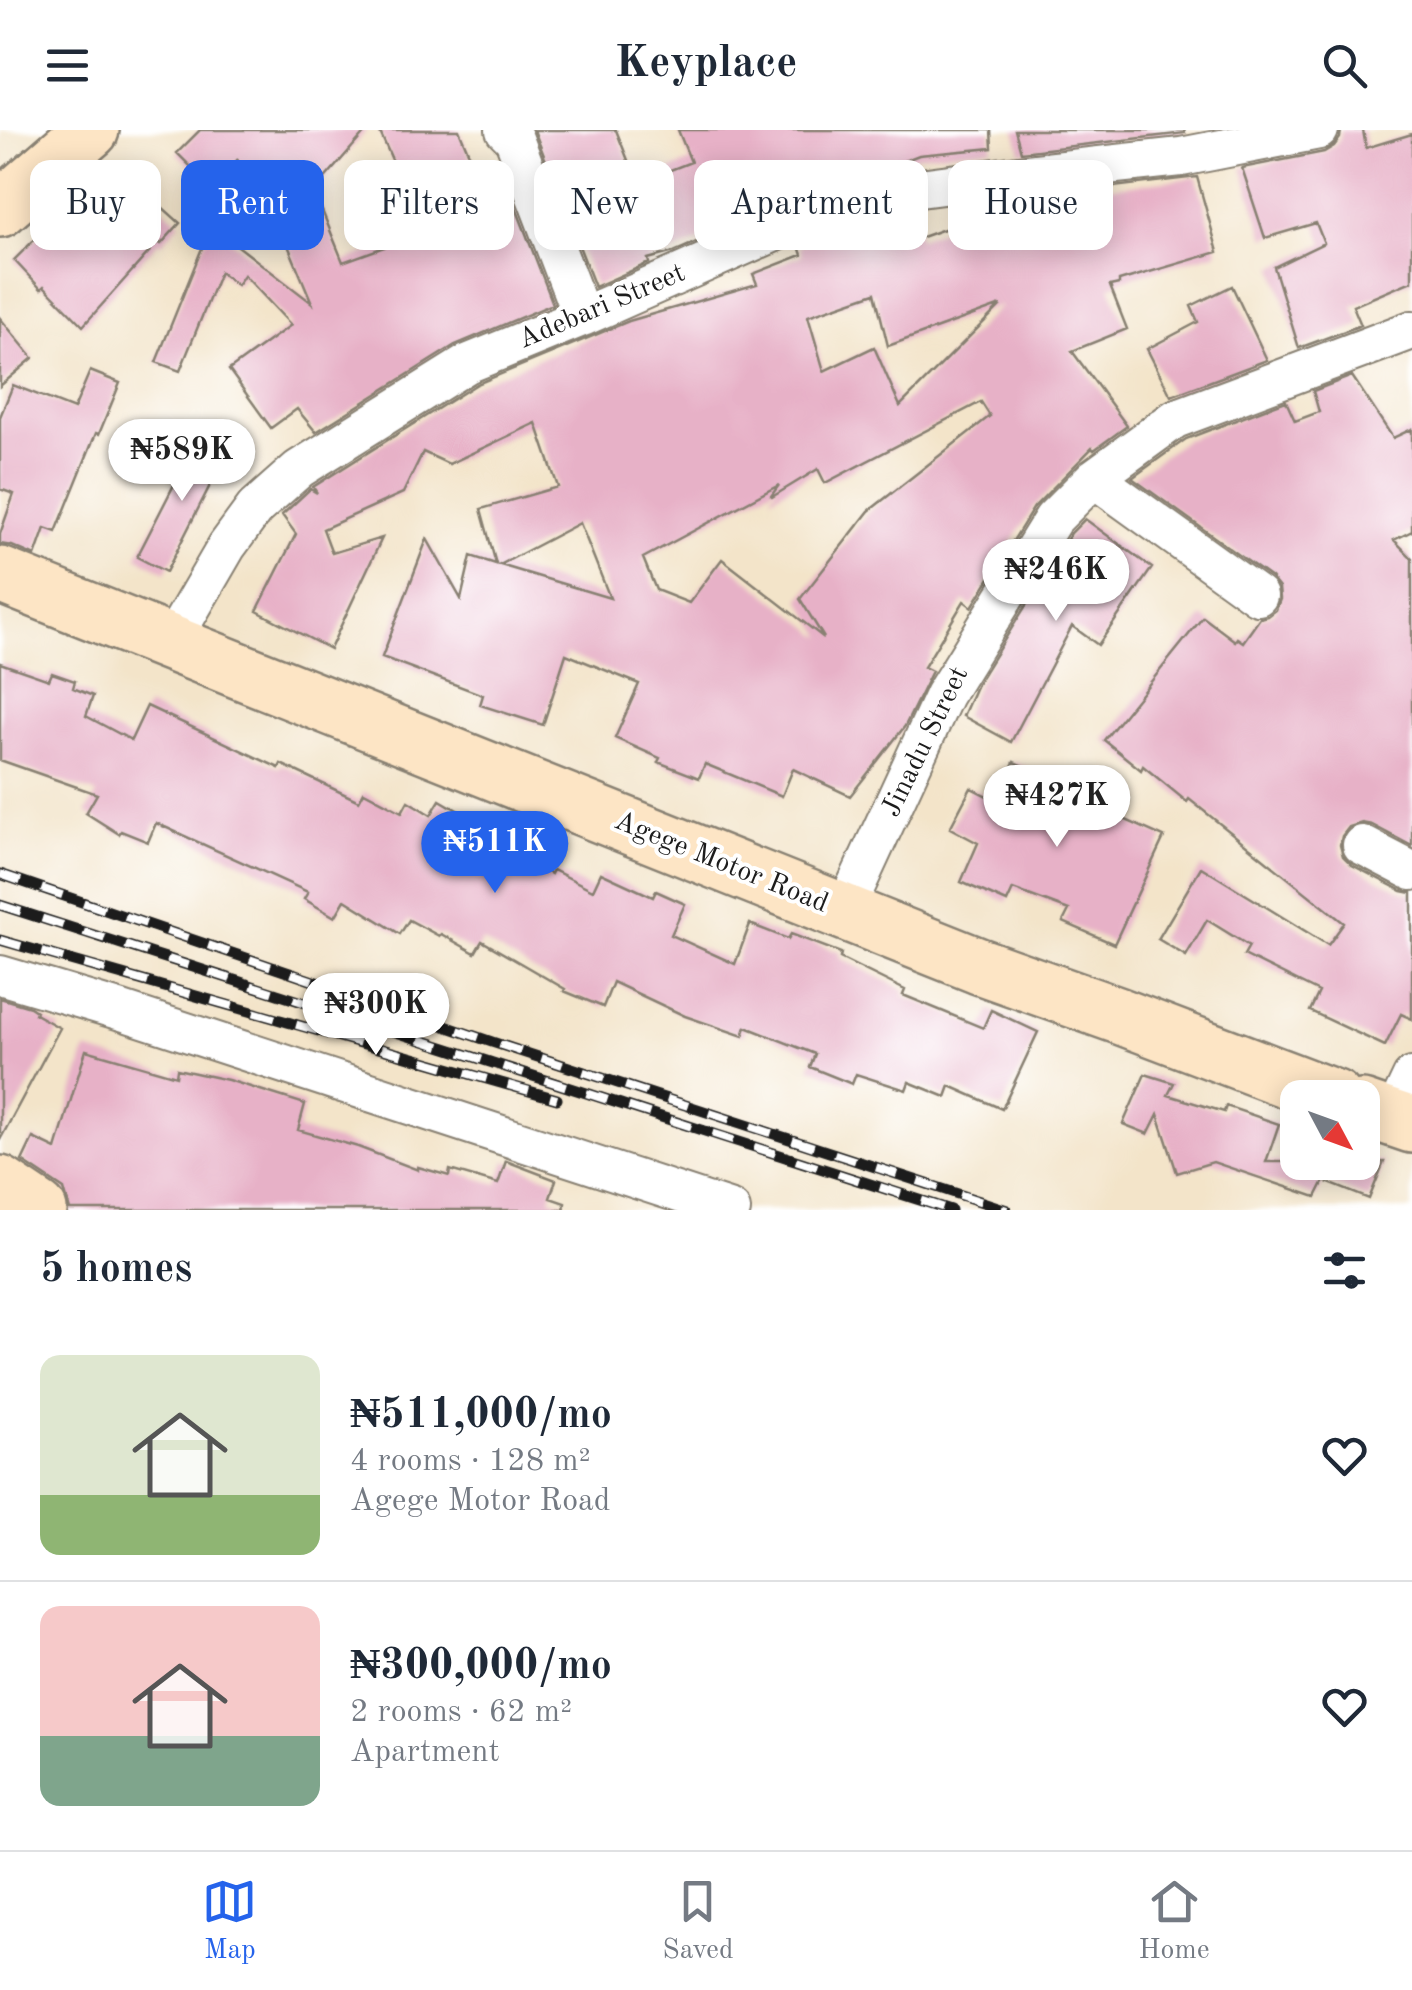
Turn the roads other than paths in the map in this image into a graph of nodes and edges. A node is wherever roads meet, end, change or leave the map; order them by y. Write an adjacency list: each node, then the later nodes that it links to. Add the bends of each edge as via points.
1 (91, 130): 5 (main road)
2 (505, 130): 6 (street)
3 (1320, 130): 4 (street, Adebari Street)
4 (1177, 144): 6 (street, Adebari Street, via 1034,173 874,194)
5 (1, 206)
6 (582, 317): 11 (street, Adebari Street, via 467,364 298,469 255,508 227,546)
7 (1412, 330): 8 (street, Jinadu Street, via 1175,419)
8 (1094, 478): 10 (street); 14 (street, Jinadu Street, via 1053,518 944,695)
9 (0, 575): 11 (main road, Agege Motor Road)
10 (1258, 596)
11 (170, 644): 14 (main road, Agege Motor Road)
12 (1362, 845): 13 (street)
13 (1412, 871)
14 (844, 912): 16 (main road, Agege Motor Road)
15 (0, 976): 19 (street)
16 (1288, 1080)
17 (0, 1184): 18 (main road)
18 (39, 1210)
19 (730, 1210)

